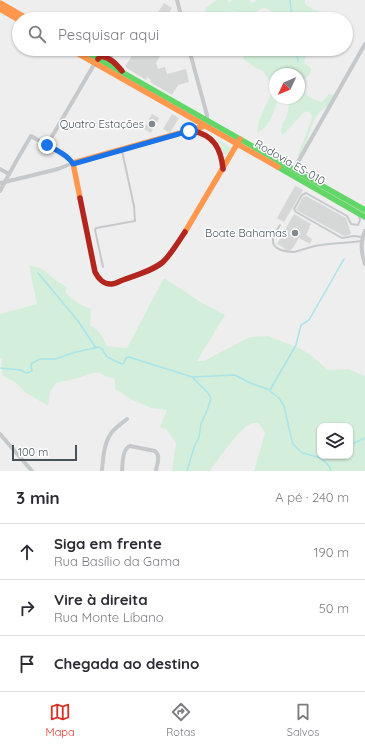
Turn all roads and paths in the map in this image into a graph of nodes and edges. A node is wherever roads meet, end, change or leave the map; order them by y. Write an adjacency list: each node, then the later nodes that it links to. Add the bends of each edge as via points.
1 (177, 0): 5 (street)
2 (0, 3): 4 (main road)
3 (0, 9): 6 (main road)
4 (16, 12)
5 (180, 12)
6 (12, 16)
7 (365, 44): 23 (street)
8 (85, 56): 13 (main road, Rodovia ES-010)
9 (90, 56): 13 (main road, Rodovia ES-010)
10 (112, 56): 12 (lane)
11 (191, 56): 15 (street, via 207,115)
12 (110, 59): 13 (main road, via 102,56); 14 (main road)
13 (96, 61): 14 (main road, Rodovia ES-010); 15 (main road, Rodovia ES-010); 18 (street)
14 (125, 75): 15 (main road, Rodovia ES-010)
15 (206, 123): 16 (main road, via 203,127); 17 (main road, Rodovia ES-010)
16 (189, 131): 19 (main road); 22 (main road, via 201,133 214,142 220,153)
17 (239, 141): 22 (main road); 23 (main road, Rodovia ES-010); 29 (main road, Rodovia ES-010)
18 (47, 145): 20 (street, via 67,157); 24 (street, via 31,136)
19 (122, 150): 20 (main road); 35 (lane, via 135,221 96,228)
20 (73, 164): 22 (main road, via 95,272 100,280 109,284 149,270 166,258); 25 (street)
21 (0, 169): 24 (street)
22 (223, 169)
23 (294, 169): 28 (main road, Rodovia ES-010)
24 (9, 174): 25 (street)
25 (5, 182): 26 (street); 27 (street)
26 (0, 183)
27 (0, 191)
28 (365, 210)
29 (358, 213): 30 (main road, Rodovia ES-010); 33 (lane, via 360,220 356,226 351,224 347,216 306,193 302,195 294,210 342,238 354,236)
30 (365, 217)
31 (280, 225): 33 (lane, via 275,232 273,244 282,251 293,252 313,246)
32 (365, 231): 33 (street)
33 (362, 239): 34 (street)
34 (365, 264)
35 (103, 267)
36 (127, 419): 39 (street, via 108,438)
37 (0, 434): 38 (street)
38 (32, 471)
39 (102, 471)
40 (122, 471): 41 (street, via 125,449 130,446 155,451 158,454)
41 (156, 471)

